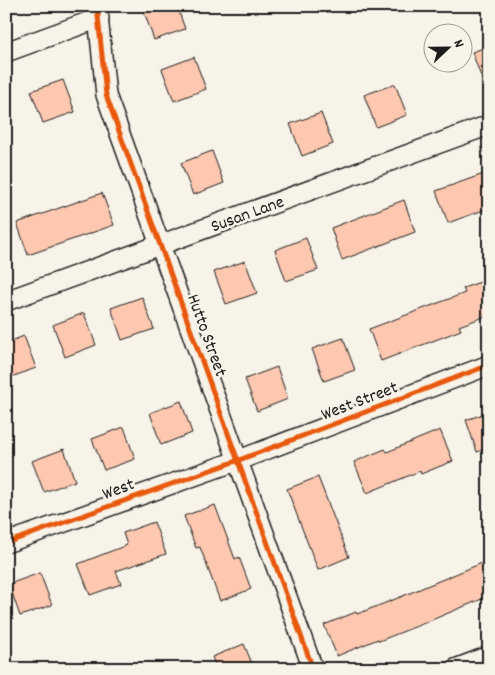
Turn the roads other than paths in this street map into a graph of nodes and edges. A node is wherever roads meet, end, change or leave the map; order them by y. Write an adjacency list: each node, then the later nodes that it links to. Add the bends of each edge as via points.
1 (98, 12): 2 (street); 4 (street, Hutto Street, via 106,94)
2 (6, 52)
3 (489, 125): 4 (street, Susan Lane)
4 (160, 244): 5 (street, Susan Lane); 7 (street, Hutto Street)
5 (6, 301)
6 (489, 365): 7 (street, West Street)
7 (239, 460): 8 (street, West); 10 (street, Hutto Street)
8 (6, 543)
9 (489, 656): 11 (street)
10 (313, 669)
11 (455, 669)

